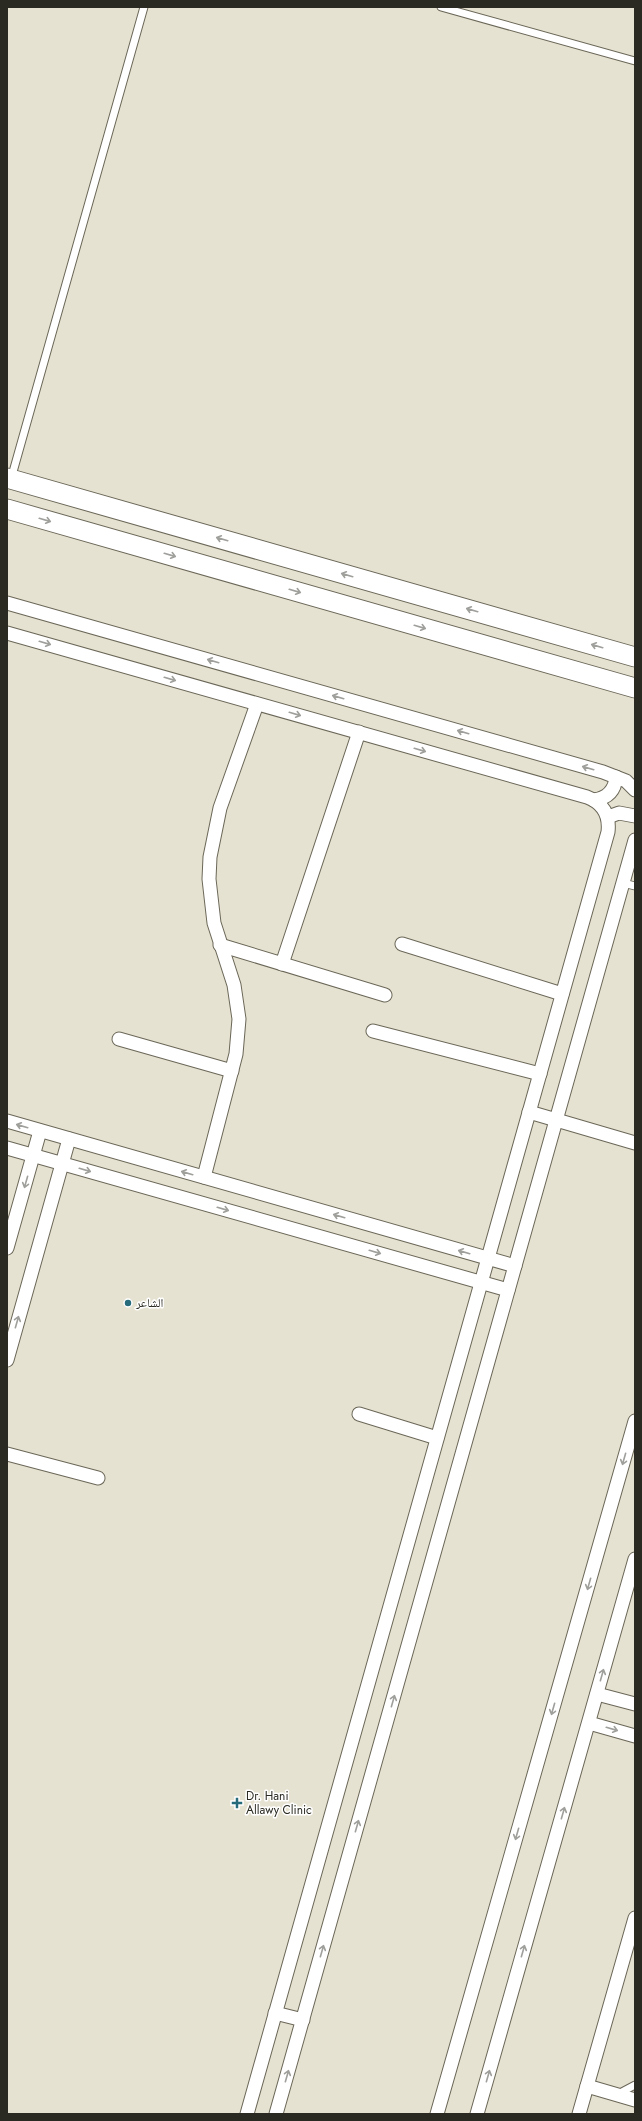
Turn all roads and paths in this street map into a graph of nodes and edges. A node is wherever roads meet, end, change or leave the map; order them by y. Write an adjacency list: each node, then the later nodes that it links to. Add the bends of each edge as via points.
1 (144, 7): 4 (lane)
2 (441, 7): 3 (lane)
3 (635, 61)
4 (9, 479): 8 (street, one-way to 4)
5 (7, 509): 9 (street, one-way to 9)
6 (7, 603): 12 (street, one-way to 6)
7 (7, 633): 10 (street, one-way to 10)
8 (635, 657)
9 (635, 688)
10 (257, 704): 11 (street, one-way to 11); 20 (street, via 220,808 212,841 210,902)
11 (359, 732): 14 (street, one-way to 14); 21 (street)
12 (616, 777): 13 (street, via 626,781); 14 (street, via 610,793 606,797)
13 (635, 790)
14 (594, 800): 16 (street, via 600,804)
15 (635, 816): 16 (street, via 619,813)
16 (608, 818): 22 (street, via 608,832)
17 (635, 840): 18 (street)
18 (629, 884): 29 (street)
19 (402, 944): 22 (street)
20 (220, 945): 21 (street); 26 (street, via 238,1002 239,1037)
21 (282, 964): 23 (street)
22 (562, 994): 27 (street)
23 (385, 995)
24 (373, 1031): 27 (street)
25 (119, 1039): 26 (street)
26 (232, 1072): 37 (street)
27 (540, 1074): 28 (street)
28 (529, 1112): 29 (street); 39 (street)
29 (556, 1120): 33 (street); 40 (street)
30 (7, 1121): 31 (street, one-way to 30)
31 (40, 1131): 32 (street); 35 (street)
32 (68, 1139): 36 (street); 37 (street, one-way to 32)
33 (635, 1143)
34 (7, 1148): 35 (street)
35 (33, 1155): 36 (street); 38 (street, one-way to 38)
36 (62, 1163): 41 (street, one-way to 41); 43 (street, one-way to 36)
37 (204, 1177): 39 (street, one-way to 37)
38 (7, 1248)
39 (488, 1258): 40 (street); 41 (street)
40 (515, 1266): 42 (street)
41 (481, 1282): 42 (street); 46 (street)
42 (508, 1290): 57 (street, one-way to 42)
43 (7, 1360)
44 (359, 1414): 46 (street)
45 (635, 1421): 64 (street, one-way to 64)
46 (437, 1438): 56 (street)
47 (7, 1454): 48 (street)
48 (98, 1478)
49 (635, 1559): 50 (street, one-way to 49)
50 (597, 1694): 51 (street); 52 (street)
51 (635, 1704)
52 (588, 1723): 53 (street, one-way to 53); 65 (street, one-way to 52)
53 (635, 1736)
54 (635, 1918): 55 (street)
55 (632, 1939): 59 (street)
56 (275, 2013): 57 (street); 62 (street)
57 (303, 2020): 63 (street, one-way to 57)
58 (635, 2085): 60 (lane)
59 (587, 2086): 60 (street); 66 (street)
60 (617, 2094): 61 (street)
61 (635, 2100)
62 (247, 2114)
63 (276, 2114)
64 (437, 2114)
65 (477, 2114)
66 (579, 2114)

